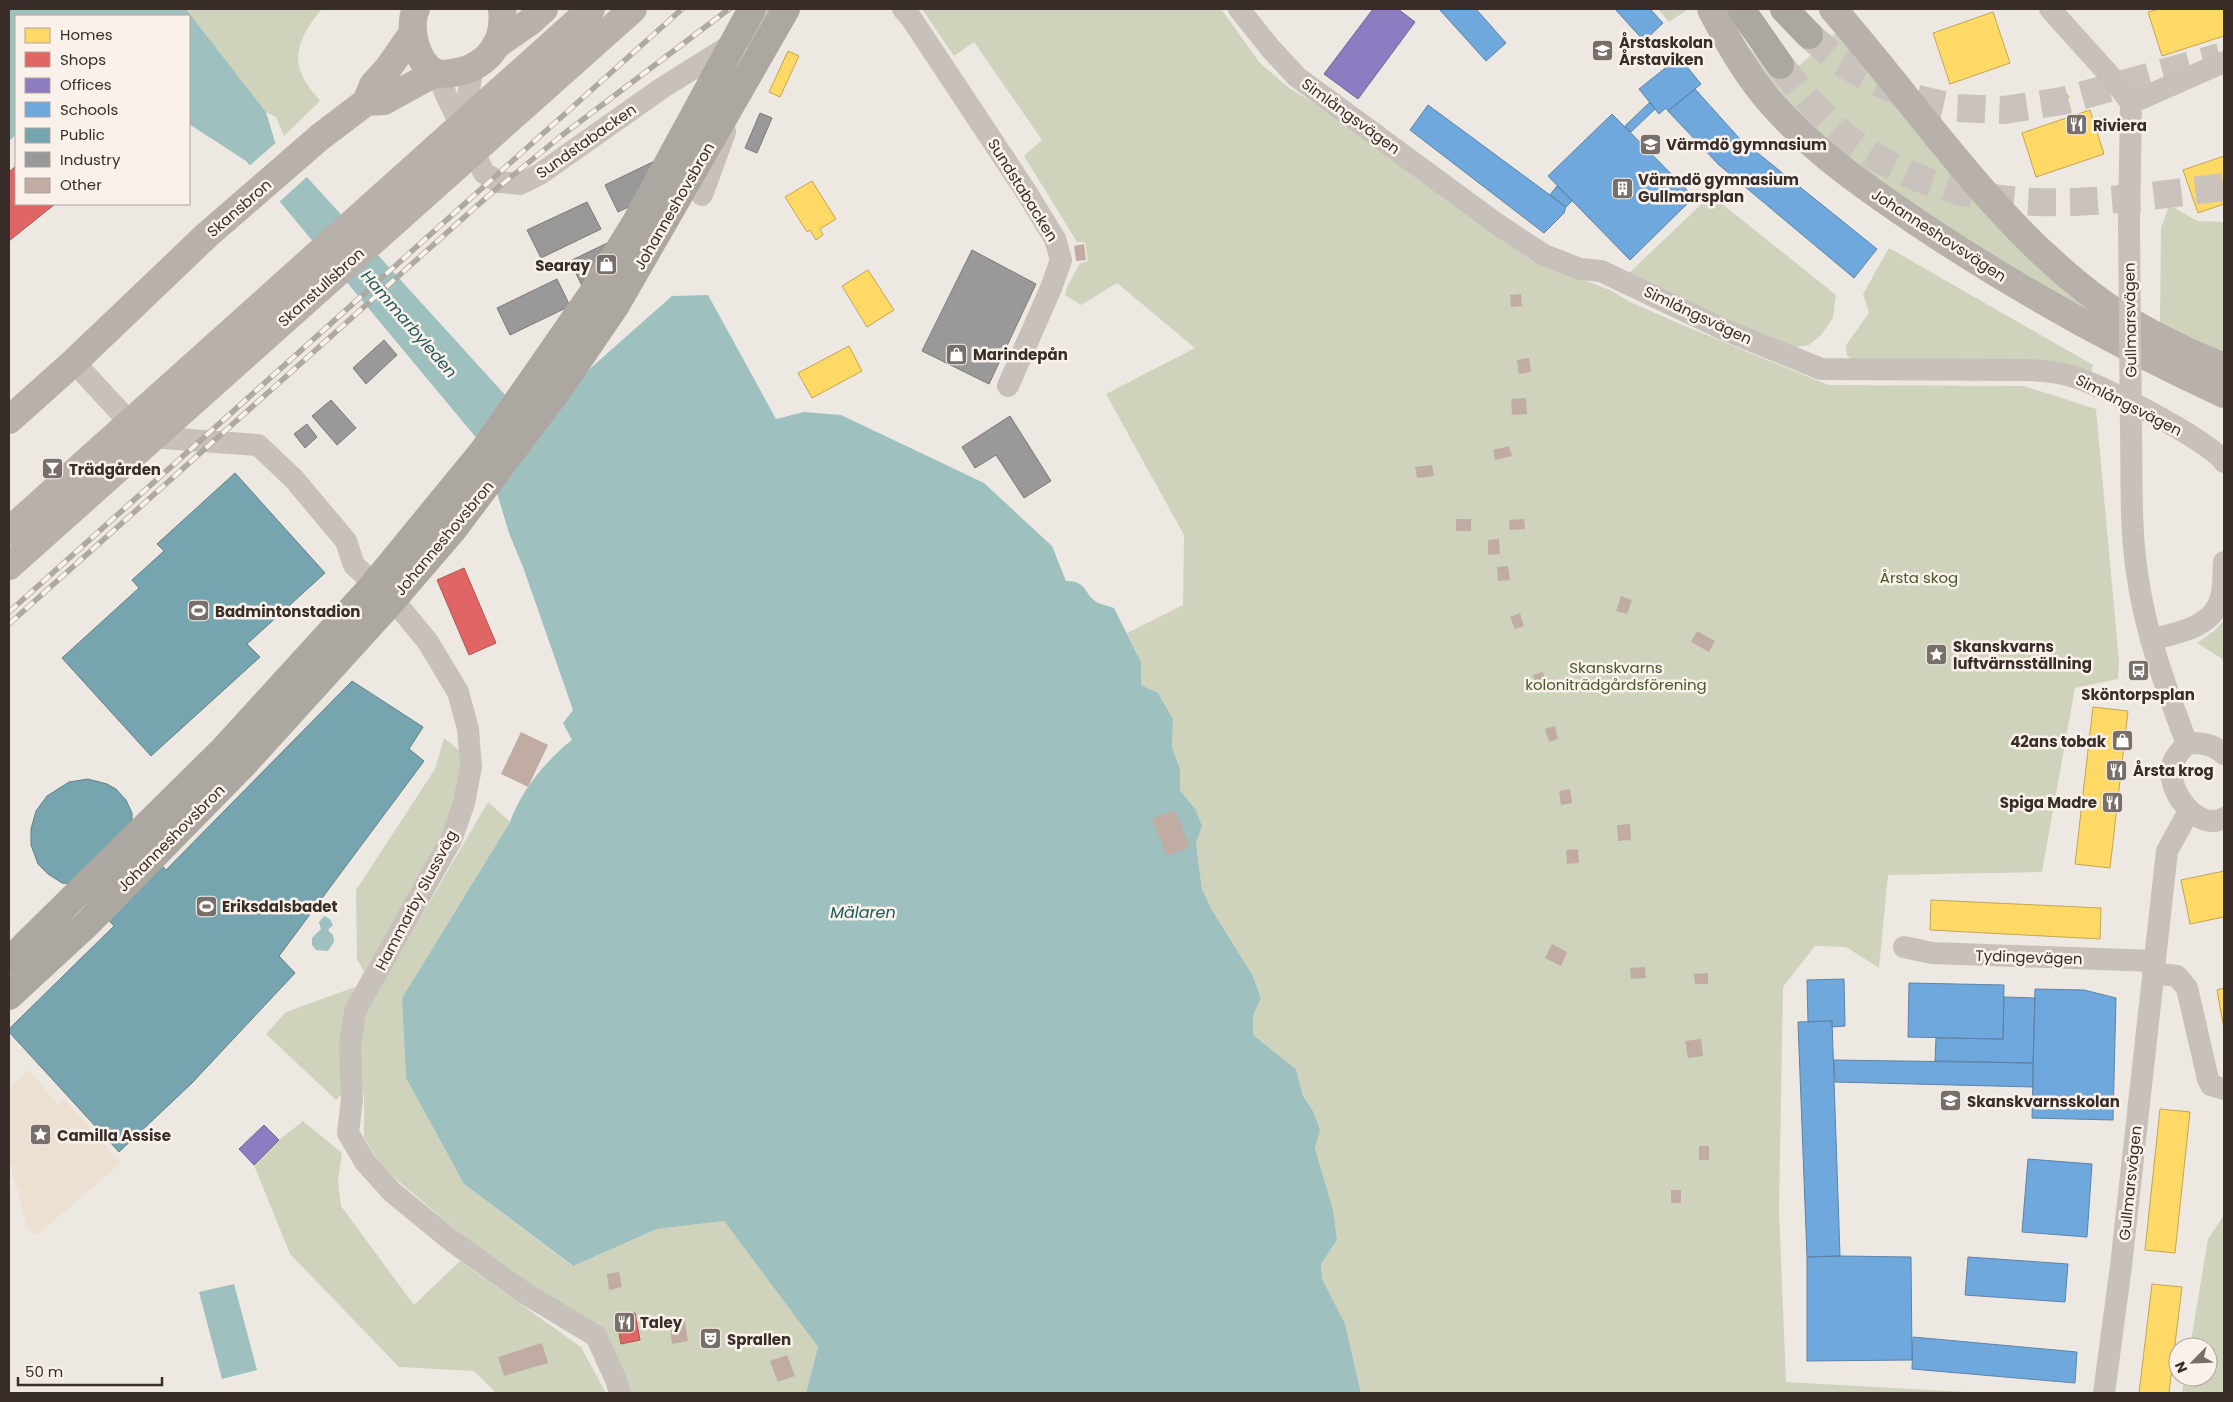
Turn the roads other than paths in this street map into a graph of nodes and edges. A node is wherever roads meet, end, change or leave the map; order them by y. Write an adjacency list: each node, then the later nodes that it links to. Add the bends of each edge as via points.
1 (502, 9): 16 (main road, via 503,26)
2 (544, 9): 16 (main road)
3 (591, 9): 32 (main road, Skanstullsbron, bridge)
4 (633, 9): 34 (main road, Skanstullsbron, bridge)
5 (752, 9): 41 (highway, Johanneshovsbron, bridge, via 631,230 592,294 483,451 370,589 223,750)
6 (787, 9): 17 (street, Sundstabacken); 43 (highway, Johanneshovsbron, bridge, via 616,305 558,390 458,523 243,765 86,925)
7 (903, 9): 28 (street, Sundstabacken, via 1025,190 1055,239 1062,260)
8 (1239, 9): 31 (street, Simlångsvägen, via 1297,77 1544,255 1580,269 1601,270 1723,329 1821,369 2022,370 2072,376 2166,422 2213,450)
9 (1711, 9): 29 (main road, Johanneshovsvägen, via 1731,46 1771,103 1842,171 1996,272 2101,333)
10 (1741, 9): 19 (highway)
11 (1784, 9): 15 (highway)
12 (1833, 9): 27 (main road, via 1989,198 2073,279 2151,333)
13 (2050, 9): 23 (street, via 2114,80)
14 (414, 21): 21 (main road, via 418,50); 22 (main road, Skansbron, via 389,67 373,85)
15 (1809, 35)
16 (495, 46): 20 (main road, via 487,59)
17 (720, 53): 24 (street, Sundstabacken, via 662,88 540,174 520,184 498,182 484,173); 25 (street, via 733,82 731,115)
18 (2224, 62): 23 (street)
19 (1780, 65)
20 (473, 68): 21 (main road, via 461,73); 24 (street, Sundstabacken)
21 (437, 74): 22 (main road, Skansbron, via 384,101); 24 (street, Sundstabacken)
22 (366, 102): 26 (main road, Skansbron, via 320,136 208,235)
23 (2131, 104): 35 (street, Gullmarsvägen, bridge, via 2129,225 2133,536)
24 (466, 134)
25 (702, 195)
26 (74, 362): 30 (main road, Skansbron); 45 (street, Hammarby Slussväg, via 121,413 163,438 258,445 294,479 346,541 354,565 400,608 428,642 458,692 468,729 472,767 464,803 451,840 354,1011 348,1133 365,1162 392,1192 452,1241 523,1292 596,1336)
27 (2224, 367)
28 (1008, 386)
29 (2224, 394)
30 (10, 418)
31 (2224, 462)
32 (9, 531)
33 (2224, 562): 35 (street, via 2219,604 2211,616 2200,624)
34 (9, 566)
35 (2151, 640): 36 (street, Gullmarsvägen, via 2168,697)
36 (2187, 744): 37 (street, via 2201,742 2215,746); 38 (street, via 2173,762 2171,778 2177,795)
37 (2224, 754)
38 (2189, 811): 39 (street, via 2204,819 2220,821); 42 (street, Gullmarsvägen, via 2167,851)
39 (2224, 818)
40 (1904, 947): 42 (street, Tydingevägen, via 1932,954)
41 (9, 961)
42 (2154, 967): 44 (street, via 2177,976 2187,988 2208,1079 2211,1085); 46 (street, Gullmarsvägen)
43 (9, 996)
44 (2224, 1089)
45 (620, 1393)
46 (2104, 1393)

